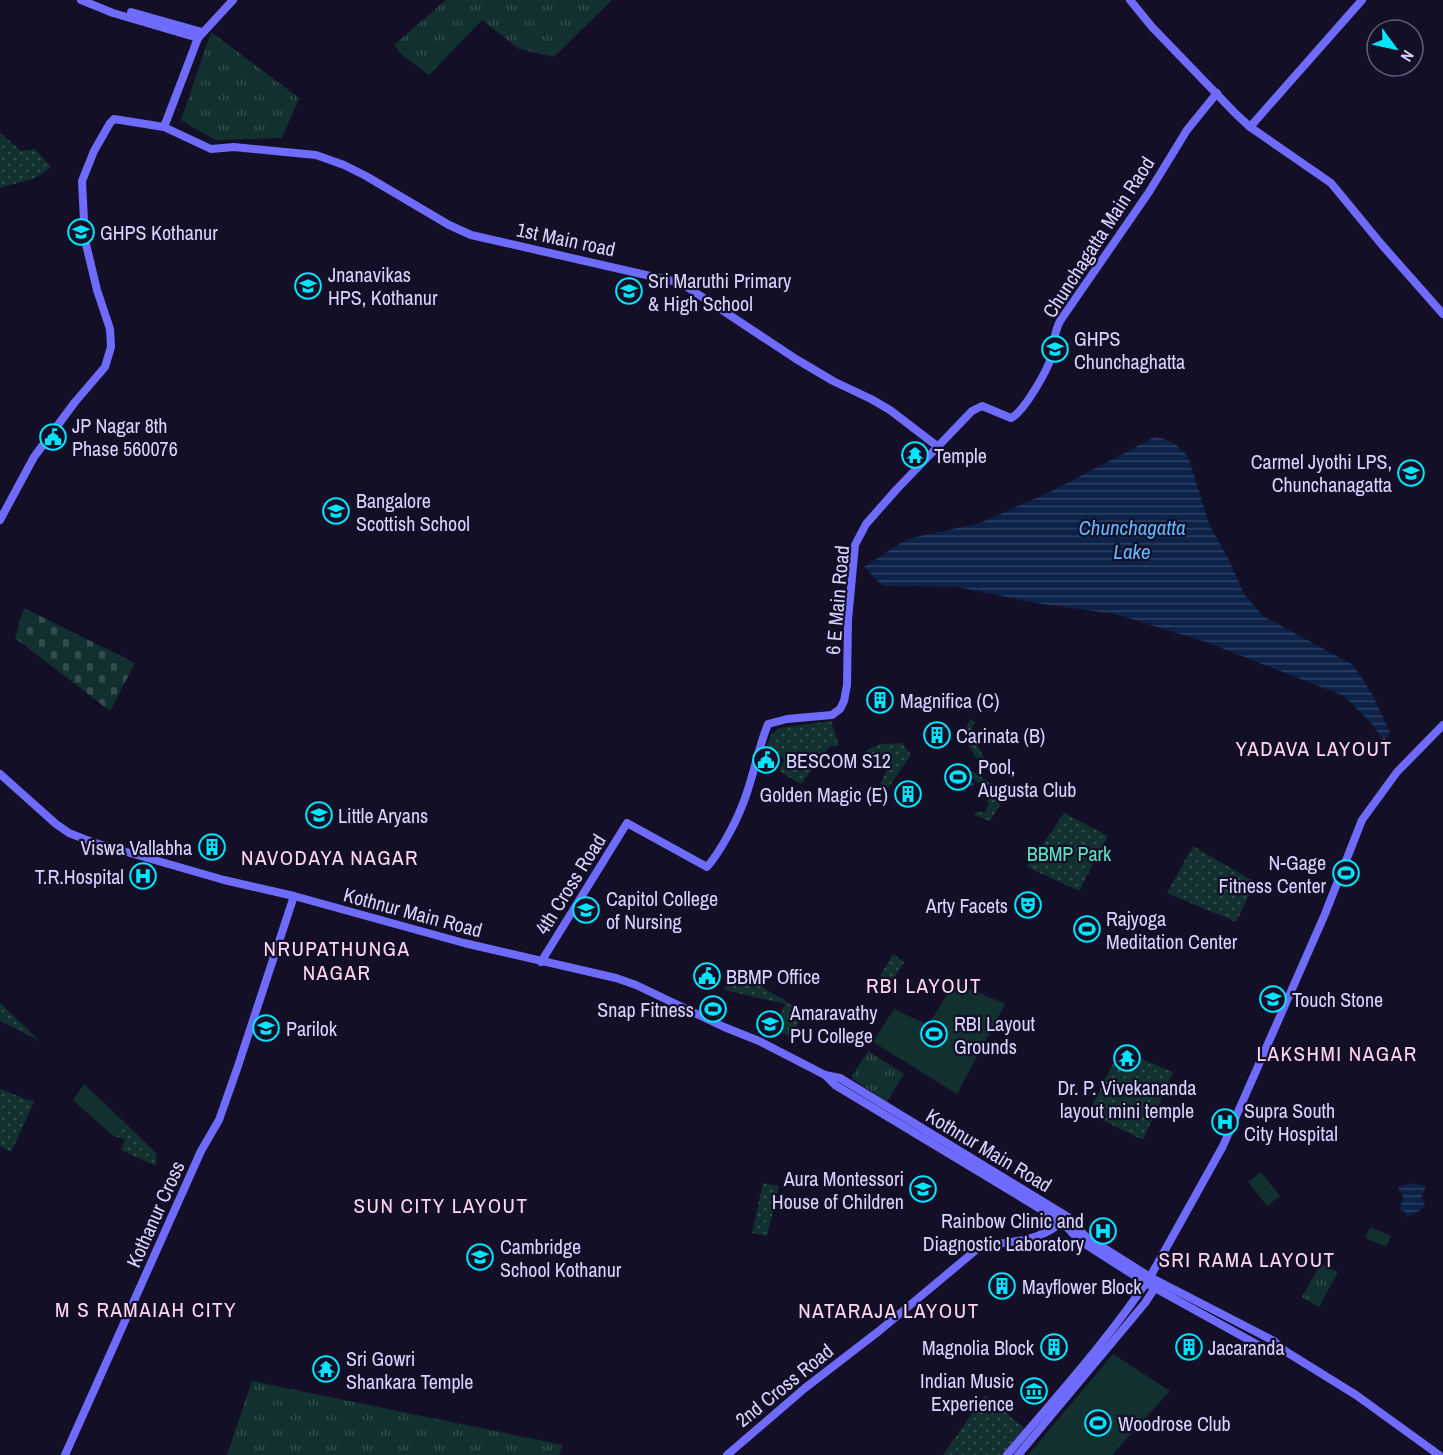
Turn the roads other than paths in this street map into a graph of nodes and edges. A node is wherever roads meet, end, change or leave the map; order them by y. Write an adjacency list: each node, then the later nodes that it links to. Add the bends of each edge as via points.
1 (81, 0): 6 (street, via 113,13)
2 (97, 0): 6 (street)
3 (233, 0): 6 (street)
4 (1130, 0): 7 (street)
5 (1362, 0): 9 (street)
6 (200, 35): 8 (street)
7 (1217, 93): 9 (street); 11 (street, Chunchagatta Main Raod, via 1187,130 1060,321 1052,356 1028,402 1011,418 979,407)
8 (164, 127): 11 (street, 1st Main road, via 211,149 234,147 316,155 366,176 471,235 681,283 796,359 890,410); 12 (street, 1st Main road, via 113,119 87,165 82,181 85,240 110,329 111,347 105,367 34,457)
9 (1250, 127): 10 (street, via 1331,183)
10 (1443, 314)
11 (937, 446): 15 (street, 6 E Main Road, via 866,524 855,545 848,620 848,685 840,709 832,715 787,718 768,724 742,805 707,867)
12 (0, 520)
13 (1443, 724): 19 (street, via 1368,809 1223,1146)
14 (0, 774): 16 (street, Kothnur Main Road, via 69,833 224,880)
15 (627, 823): 17 (street, 4th Cross Road)
16 (294, 896): 17 (street, Kothnur Main Road); 22 (street, Kothanur Cross, via 219,1120 201,1151)
17 (541, 962): 18 (street, Kothnur Main Road, via 636,985 825,1075 840,1078)
18 (1065, 1219): 19 (street, Kothnur Main Road); 21 (street, 2nd Cross Road, via 1030,1240 986,1245 976,1250)
19 (1148, 1280): 20 (street, Kothnur Main Road); 23 (street)
20 (1157, 1285): 24 (street); 25 (street, Kothnur Main Road, via 1269,1351 1285,1352 1348,1390)
21 (729, 1453)
22 (64, 1455)
23 (1007, 1455)
24 (1018, 1455)
25 (1438, 1455)

